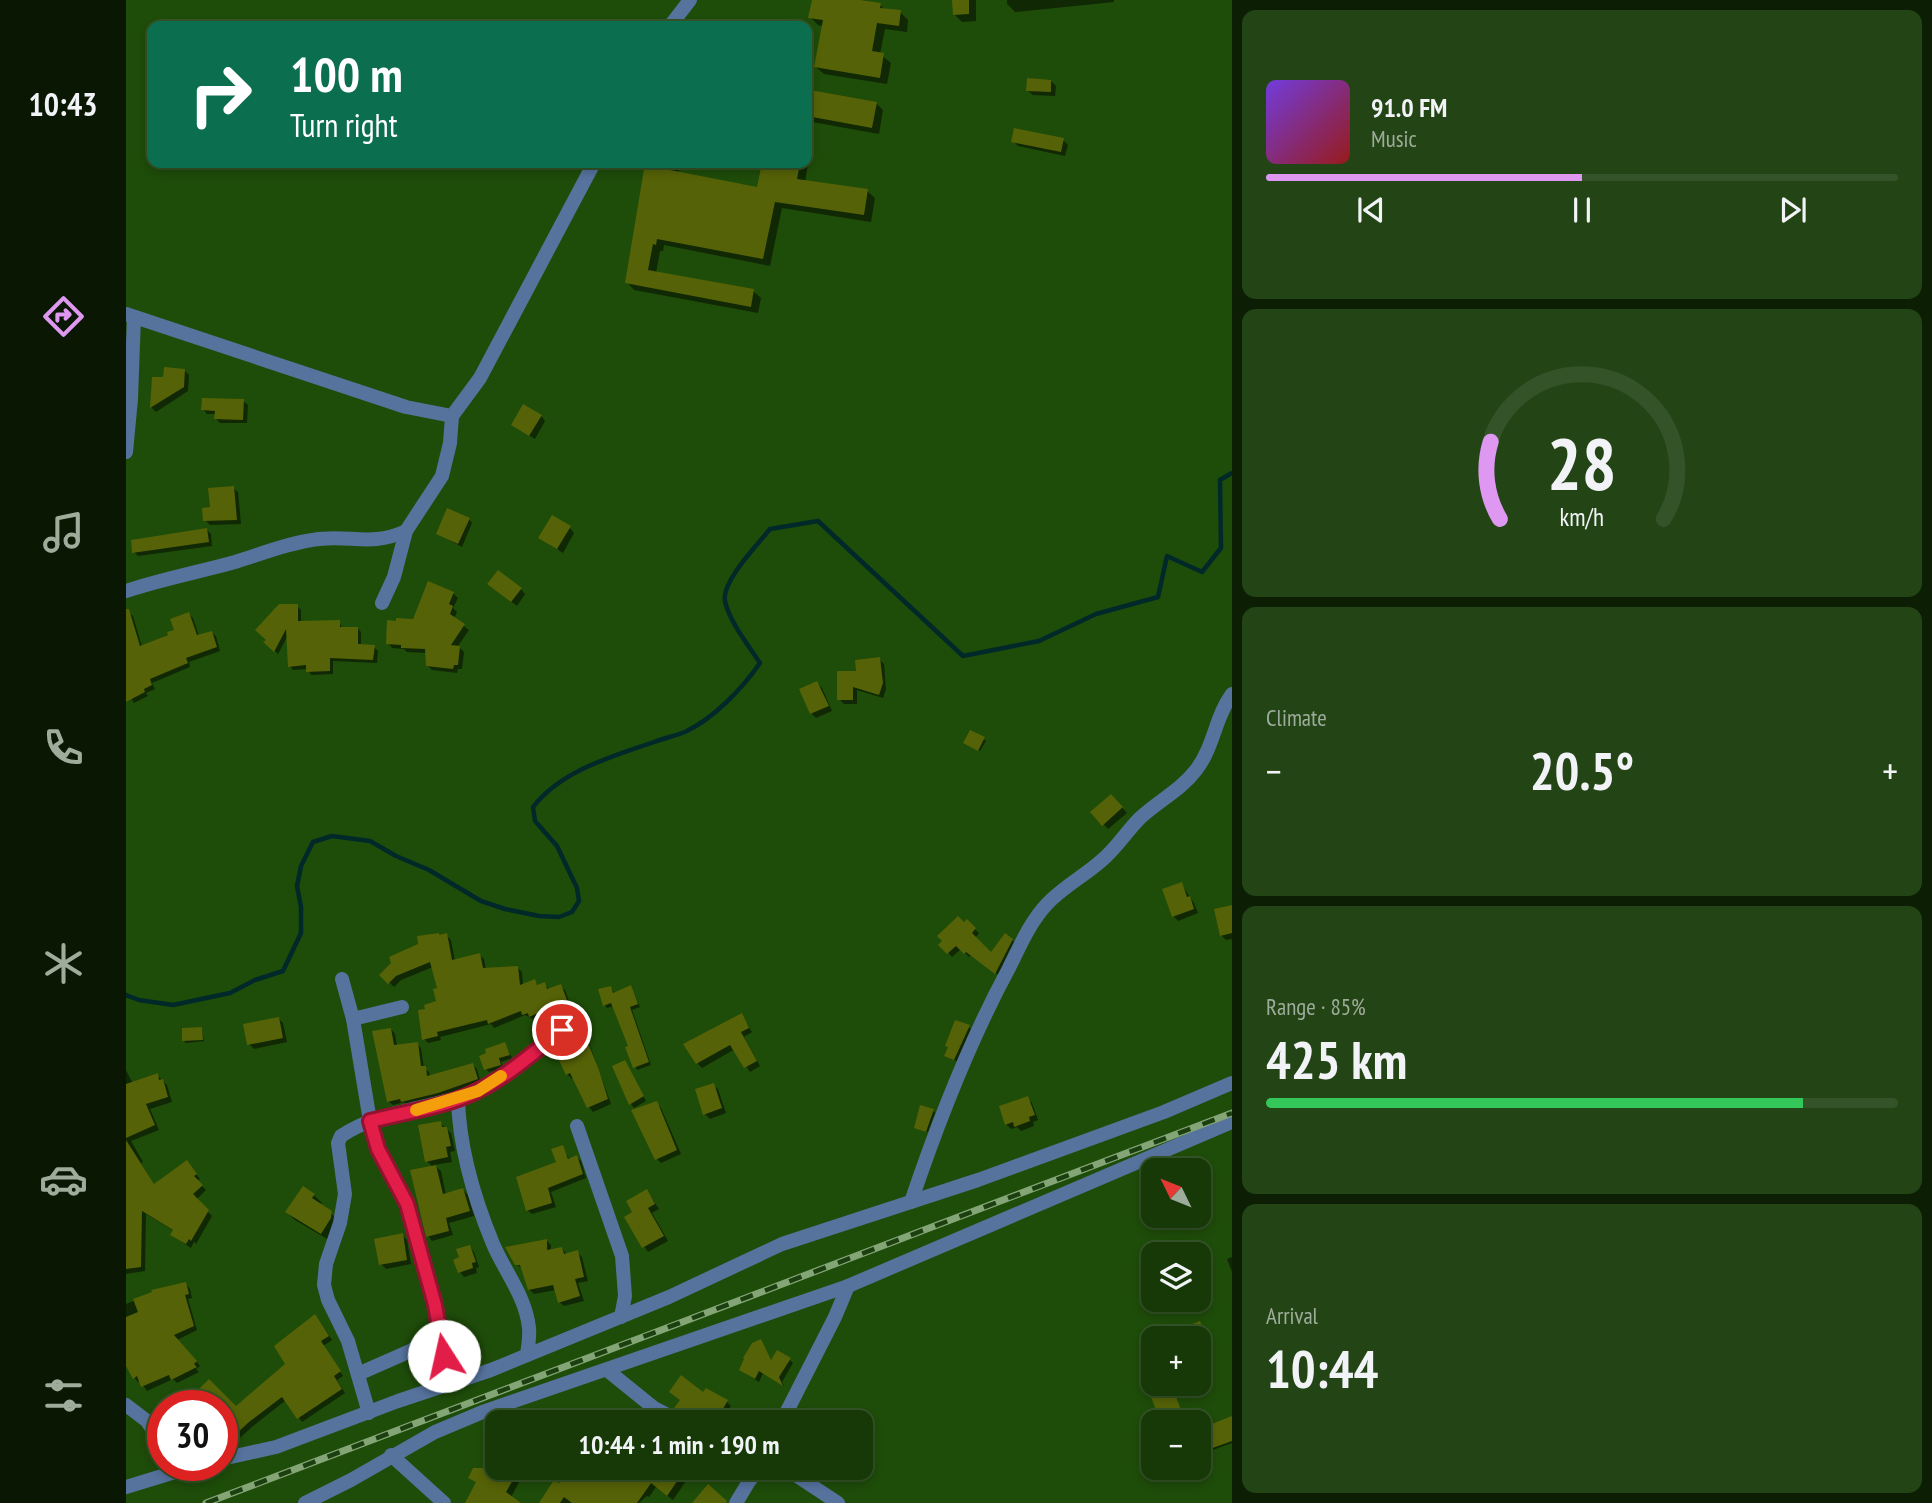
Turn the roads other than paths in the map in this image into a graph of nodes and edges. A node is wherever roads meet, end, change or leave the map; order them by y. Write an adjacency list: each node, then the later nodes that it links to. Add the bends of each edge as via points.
1 (690, 0): 2 (street)
2 (674, 21)
3 (591, 168): 5 (street, via 480,378)
4 (130, 315): 5 (street, via 406,407); 6 (street)
5 (452, 416): 7 (street, via 442,476)
6 (126, 452)
7 (406, 531): 8 (street, via 377,541 321,538 282,545); 9 (street)
8 (126, 591)
9 (382, 603)
10 (1232, 694): 20 (street, via 1195,771 1039,914 975,1038)
11 (342, 979): 13 (street)
12 (402, 1007): 13 (street)
13 (353, 1019): 17 (street)
14 (562, 1030): 16 (street, via 512,1069)
15 (1232, 1083): 20 (street, via 1164,1112)
16 (458, 1098): 17 (street); 24 (street, via 459,1130 483,1218 526,1312 530,1330)
17 (370, 1121): 23 (street, via 378,1149 407,1204); 26 (street, via 341,1136 338,1143 345,1194 324,1284)
18 (1232, 1122): 21 (street)
19 (577, 1126): 22 (street, via 622,1256 625,1296)
20 (911, 1202): 22 (street, via 782,1244)
21 (848, 1286): 25 (street); 30 (street)
22 (621, 1317): 24 (street)
23 (440, 1334): 26 (street); 27 (street)
24 (527, 1355): 27 (street)
25 (607, 1370): 29 (street); 34 (street, via 485,1411)
26 (358, 1374): 31 (street)
27 (446, 1386): 31 (street)
28 (126, 1405): 32 (street)
29 (658, 1410)
30 (788, 1410)
31 (369, 1413): 33 (street, via 276,1447)
32 (147, 1421)
33 (238, 1455)
34 (391, 1455): 39 (street); 40 (street)
35 (147, 1478): 38 (street)
36 (750, 1480): 41 (street)
37 (803, 1480): 42 (street)
38 (126, 1487)
39 (304, 1503)
40 (444, 1503)
41 (736, 1503)
42 (838, 1503)

